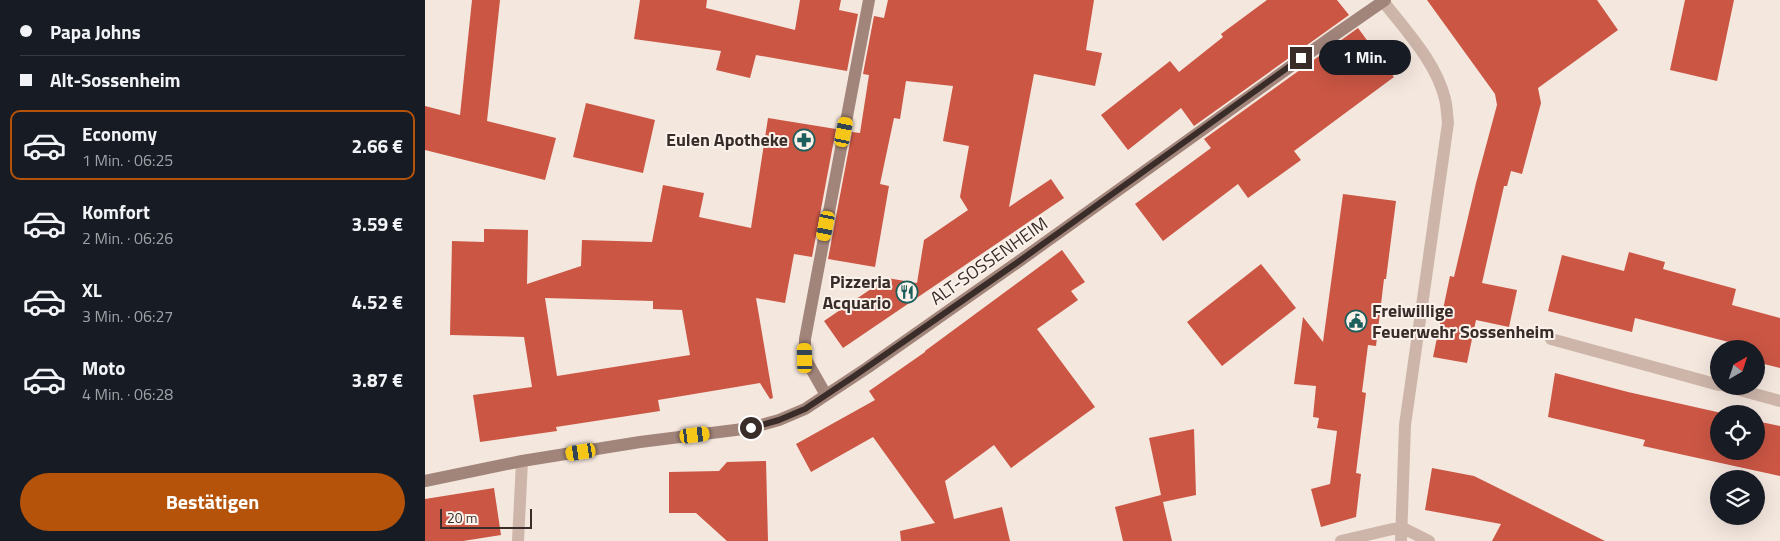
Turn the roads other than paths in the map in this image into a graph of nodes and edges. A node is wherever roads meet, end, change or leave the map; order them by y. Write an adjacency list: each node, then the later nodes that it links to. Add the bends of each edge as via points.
1 (869, 0): 5 (main road, via 805,339 805,358)
2 (1384, 1): 5 (main road, ALT-SOSSENHEIM); 10 (street, via 1428,60 1445,100 1448,123 1405,425)
3 (1551, 339): 4 (street)
4 (1710, 383)
5 (826, 395): 8 (main road, ALT-SOSSENHEIM, via 805,409 751,428)
6 (1758, 395): 7 (street)
7 (1780, 401)
8 (522, 461): 9 (main road, ALT-SOSSENHEIM); 11 (street)
9 (425, 481)
10 (1401, 526): 12 (street); 13 (street); 14 (street)
11 (518, 541)
12 (1341, 541)
13 (1401, 541)
14 (1429, 541)

